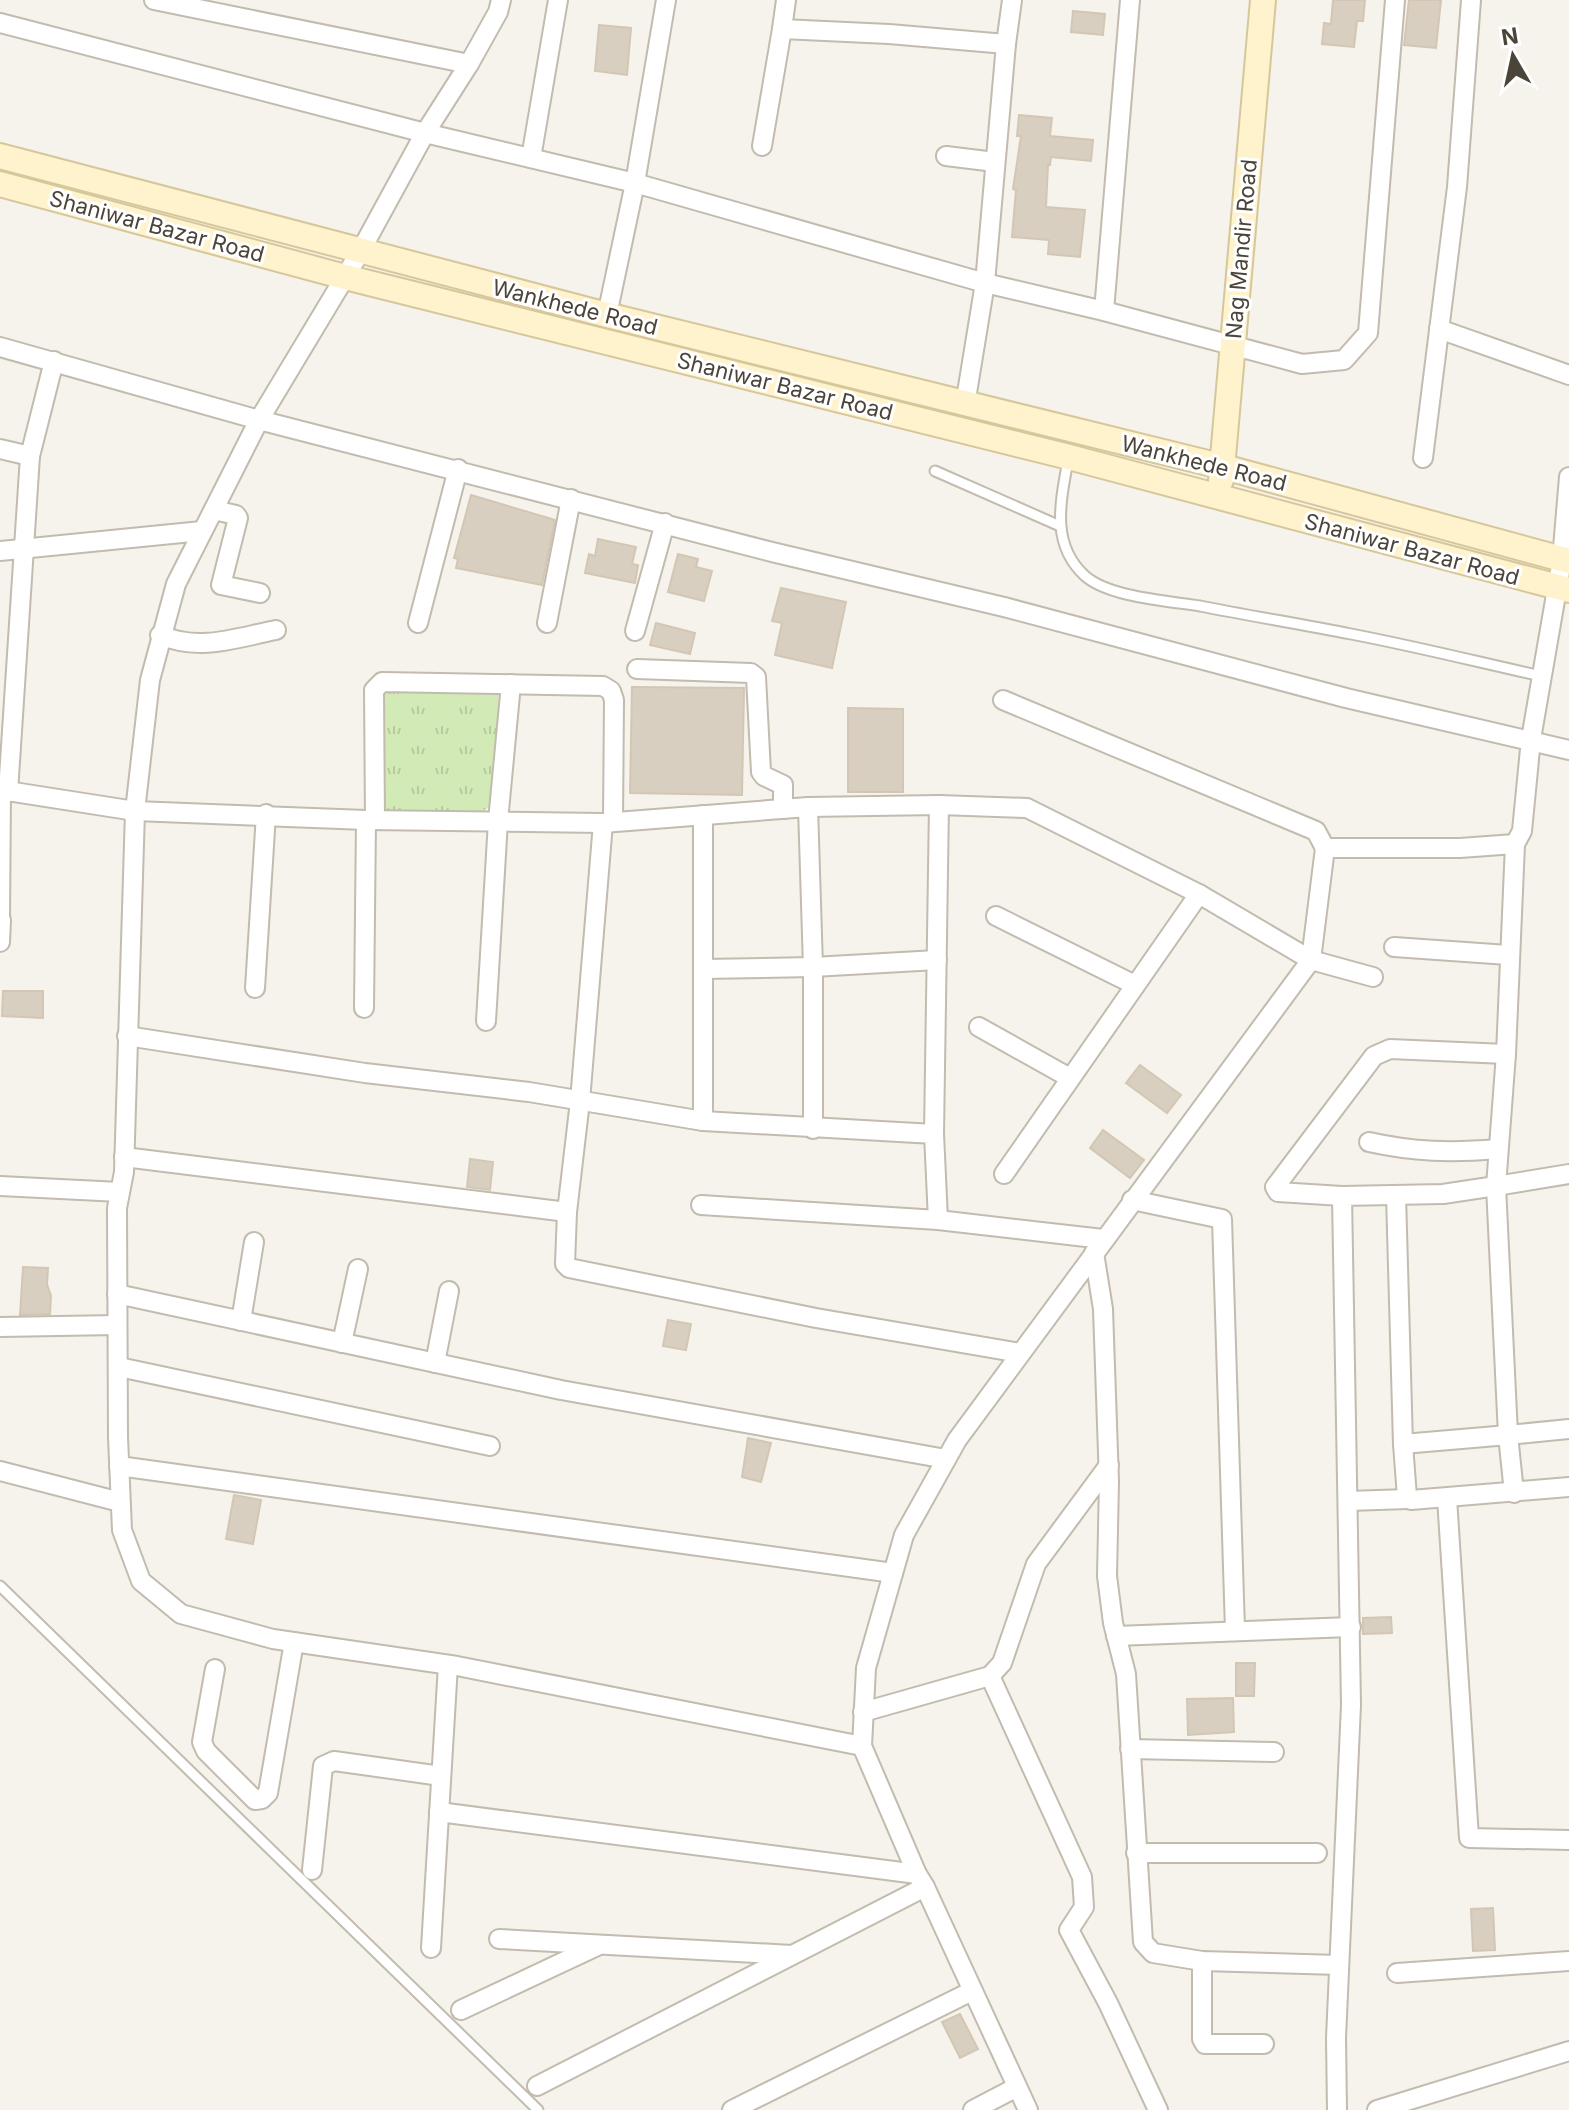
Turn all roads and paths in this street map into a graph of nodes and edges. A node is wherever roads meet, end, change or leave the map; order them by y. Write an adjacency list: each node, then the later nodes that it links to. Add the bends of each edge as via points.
1 (154, 0): 11 (street)
2 (501, 0): 15 (street)
3 (558, 0): 20 (street)
4 (666, 0): 22 (street)
5 (786, 0): 13 (street)
6 (1012, 0): 14 (street)
7 (1130, 0): 27 (street)
8 (1263, 0): 30 (main road, Nag Mandir Road)
9 (1395, 0): 30 (street, via 1368,333 1344,360 1302,364)
10 (1471, 0): 29 (street, via 1457,187)
11 (217, 7): 15 (street)
12 (0, 23): 16 (street)
13 (782, 29): 14 (street); 17 (street)
14 (1006, 44): 21 (street)
15 (469, 64): 16 (street)
16 (425, 133): 20 (street); 24 (street)
17 (762, 146)
18 (0, 156): 24 (main road, Wankhede Road)
19 (946, 156): 21 (street)
20 (531, 158): 22 (street)
21 (995, 162): 26 (street)
22 (635, 183): 26 (street); 28 (street)
23 (0, 184): 25 (main road, Shaniwar Bazar Road)
24 (360, 252): 25 (street); 28 (main road, Wankhede Road)
25 (345, 277): 35 (street); 38 (main road, Shaniwar Bazar Road)
26 (985, 283): 27 (street); 34 (street)
27 (1104, 311): 30 (street)
28 (607, 315): 34 (main road, Wankhede Road)
29 (1439, 329): 33 (street); 39 (street)
30 (1233, 345): 40 (main road, Nag Mandir Road)
31 (0, 347): 32 (street)
32 (54, 361): 35 (street); 37 (street)
33 (1569, 375)
34 (965, 405): 40 (main road, Wankhede Road)
35 (259, 420): 41 (street); 46 (street)
36 (0, 449): 37 (street)
37 (30, 456): 50 (street)
38 (1069, 457): 44 (main road, Shaniwar Bazar Road); 48 (lane)
39 (1423, 458)
40 (1224, 467): 44 (main road, Nag Mandir Road); 52 (main road, Wankhede Road)
41 (458, 469): 45 (street); 55 (street)
42 (935, 471): 48 (lane)
43 (1569, 477): 52 (street)
44 (1218, 497): 53 (main road, Shaniwar Bazar Road)
45 (571, 499): 47 (street); 56 (street)
46 (214, 510): 49 (street); 54 (street, via 238,518 221,585)
47 (665, 523): 58 (street); 64 (street, via 1346,698)
48 (1060, 526): 61 (lane, via 1081,573 1111,589)
49 (202, 531): 50 (street); 59 (street, via 176,584)
50 (25, 548): 51 (street); 66 (street)
51 (0, 551)
52 (1566, 560): 53 (street)
53 (1563, 589): 61 (street)
54 (260, 593)
55 (418, 623)
56 (547, 623)
57 (276, 630): 59 (street, via 198,645)
58 (635, 631)
59 (160, 635): 70 (street)
60 (637, 669): 69 (street, via 756,677 761,772 783,785)
61 (1541, 676): 64 (street)
62 (511, 684): 73 (street, via 377,685); 74 (street); 75 (street, via 603,686 611,691)
63 (1003, 700): 77 (street, via 1316,831)
64 (1531, 739): 65 (street); 76 (street, via 1522,831)
65 (1569, 750)
66 (3, 791): 70 (street); 80 (street)
67 (939, 805): 68 (street); 78 (street, via 1027,808); 84 (street)
68 (808, 807): 69 (street); 86 (street)
69 (783, 809): 72 (street)
70 (135, 811): 71 (street); 94 (street)
71 (266, 814): 73 (street); 90 (street)
72 (703, 815): 75 (street); 87 (street)
73 (371, 820): 74 (street); 91 (street)
74 (498, 821): 75 (street); 92 (street)
75 (608, 823): 97 (street)
76 (1515, 844): 77 (street); 83 (street)
77 (1325, 848): 85 (street)
78 (1199, 894): 85 (street); 89 (street)
79 (996, 916): 89 (street)
80 (1, 920): 81 (street)
81 (0, 942)
82 (1394, 947): 83 (street)
83 (1508, 955): 95 (street)
84 (937, 960): 86 (street); 100 (street)
85 (1311, 960): 88 (street); 111 (street)
86 (813, 967): 87 (street); 99 (street)
87 (703, 969): 98 (street)
88 (1373, 977)
89 (1135, 985): 96 (street)
90 (255, 988)
91 (364, 1008)
92 (486, 1021)
93 (979, 1027): 96 (street)
94 (127, 1036): 97 (street); 103 (street)
95 (1506, 1054): 102 (street); 110 (street, via 1390,1049 1374,1056 1275,1187 1278,1192)
96 (1070, 1078): 104 (street)
97 (580, 1101): 98 (street); 113 (street)
98 (703, 1121): 99 (street)
99 (813, 1129): 100 (street)
100 (934, 1134): 114 (street)
101 (1369, 1142): 102 (street, via 1448,1153)
102 (1497, 1149): 107 (street)
103 (124, 1157): 108 (street); 113 (street)
104 (1004, 1174)
105 (1569, 1174): 107 (street)
106 (0, 1186): 108 (street)
107 (1496, 1186): 109 (street); 128 (street)
108 (120, 1192): 119 (street)
109 (1396, 1195): 110 (street); 129 (street)
110 (1342, 1196): 139 (street)
111 (1132, 1200): 116 (street); 144 (street, via 1222,1219)
112 (701, 1205): 114 (street)
113 (567, 1212): 124 (street, via 564,1259 569,1268)
114 (938, 1220): 116 (street)
115 (254, 1242): 120 (street)
116 (1098, 1246): 124 (street); 132 (street)
117 (358, 1269): 123 (street)
118 (449, 1291): 125 (street)
119 (117, 1294): 120 (street); 121 (street)
120 (241, 1321): 123 (street)
121 (117, 1325): 122 (street); 126 (street)
122 (0, 1327)
123 (342, 1343): 125 (street)
124 (1020, 1353): 131 (street)
125 (435, 1363): 131 (street)
126 (119, 1367): 130 (street); 133 (street)
127 (1569, 1429): 128 (street)
128 (1508, 1435): 129 (street); 136 (street)
129 (1403, 1444): 138 (street)
130 (490, 1446)
131 (946, 1459): 141 (street, via 904,1535)
132 (1109, 1465): 145 (street, via 1107,1576); 149 (street, via 1036,1564 1002,1663)
133 (119, 1466): 140 (street); 141 (street)
134 (0, 1471): 140 (street)
135 (1569, 1487): 136 (street)
136 (1514, 1493): 137 (street)
137 (1447, 1498): 138 (street); 156 (street, via 1469,1838)
138 (1408, 1499): 139 (street)
139 (1348, 1501): 143 (street)
140 (120, 1502): 146 (street, via 122,1530 141,1581 171,1606 181,1614)
141 (893, 1573): 150 (street, via 866,1668)
142 (0, 1586): 175 (lane)
143 (1351, 1627): 144 (street); 167 (street)
144 (1235, 1630): 145 (street)
145 (1116, 1636): 152 (street, via 1126,1674)
146 (294, 1642): 147 (street); 148 (street, via 268,1793 262,1799 255,1800 202,1742)
147 (448, 1665): 151 (street); 154 (street)
148 (215, 1669)
149 (990, 1676): 150 (street); 179 (street, via 1082,1877 1084,1907 1069,1930)
150 (863, 1712): 151 (street)
151 (862, 1746): 160 (street)
152 (1130, 1749): 153 (street); 157 (street)
153 (1274, 1752)
154 (441, 1776): 155 (street); 159 (street, via 326,1762)
155 (439, 1812): 160 (street); 163 (street)
156 (1569, 1840)
157 (1136, 1853): 158 (street); 165 (street, via 1143,1942 1153,1953)
158 (1317, 1853)
159 (312, 1870)
160 (921, 1881): 164 (street); 169 (street)
161 (499, 1939): 162 (street)
162 (600, 1944): 164 (street); 170 (street)
163 (431, 1948)
164 (793, 1955): 173 (street)
165 (1202, 1961): 167 (street); 171 (street, via 1205,2044)
166 (1569, 1961): 168 (street)
167 (1339, 1965): 180 (street)
168 (1397, 1973)
169 (972, 1991): 174 (street); 176 (street)
170 (461, 2010)
171 (1264, 2044)
172 (1569, 2051): 181 (street)
173 (537, 2086)
174 (1017, 2087): 177 (street); 178 (street)
175 (538, 2110)
176 (732, 2110)
177 (973, 2110)
178 (1028, 2110)
179 (1158, 2110)
180 (1337, 2110)
181 (1377, 2110)

